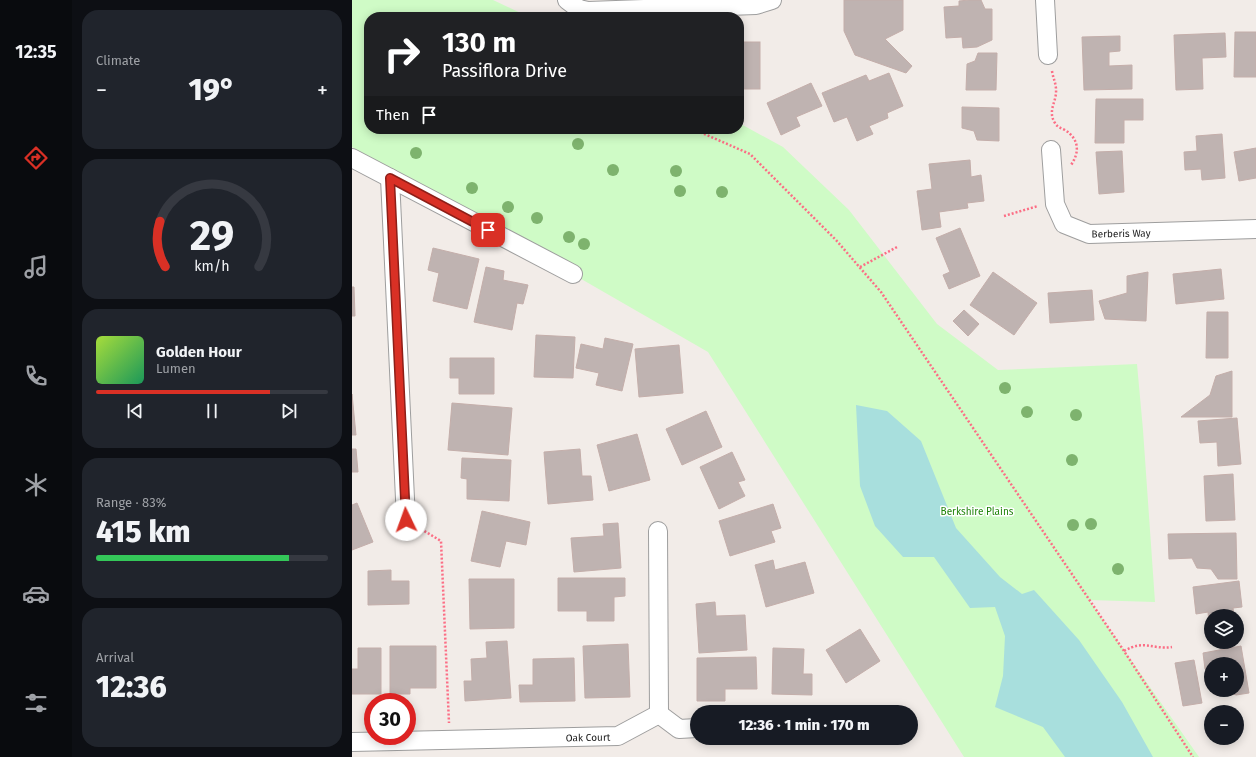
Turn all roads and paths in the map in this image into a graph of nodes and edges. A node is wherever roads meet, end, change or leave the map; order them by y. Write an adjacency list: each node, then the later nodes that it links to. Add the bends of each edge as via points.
1 (567, 0): 2 (street, via 579,9 588,11 756,5)
2 (772, 0)
3 (1045, 0): 4 (street)
4 (1048, 56): 8 (path, via 1057,91 1052,106 1053,118 1059,128 1075,139 1077,146 1077,154)
5 (705, 134): 14 (path, via 750,154)
6 (1051, 150): 10 (street, Berberis Way)
7 (352, 158): 9 (street)
8 (1068, 170)
9 (390, 178): 15 (street); 16 (street)
10 (1055, 204): 11 (path); 12 (street, Berberis Way, via 1064,224 1088,234)
11 (1004, 216)
12 (1256, 229)
13 (897, 247): 14 (path)
14 (860, 267): 19 (path, via 881,292)
15 (573, 274)
16 (406, 520): 22 (path, via 441,542)
17 (658, 531): 20 (street)
18 (1172, 647): 19 (path, via 1144,645)
19 (1124, 650): 24 (path)
20 (659, 714): 21 (street, via 679,729); 22 (street, Oak Court, via 618,736)
21 (690, 728)
22 (450, 740): 23 (street, Oak Court)
23 (352, 742)
24 (1193, 757)

